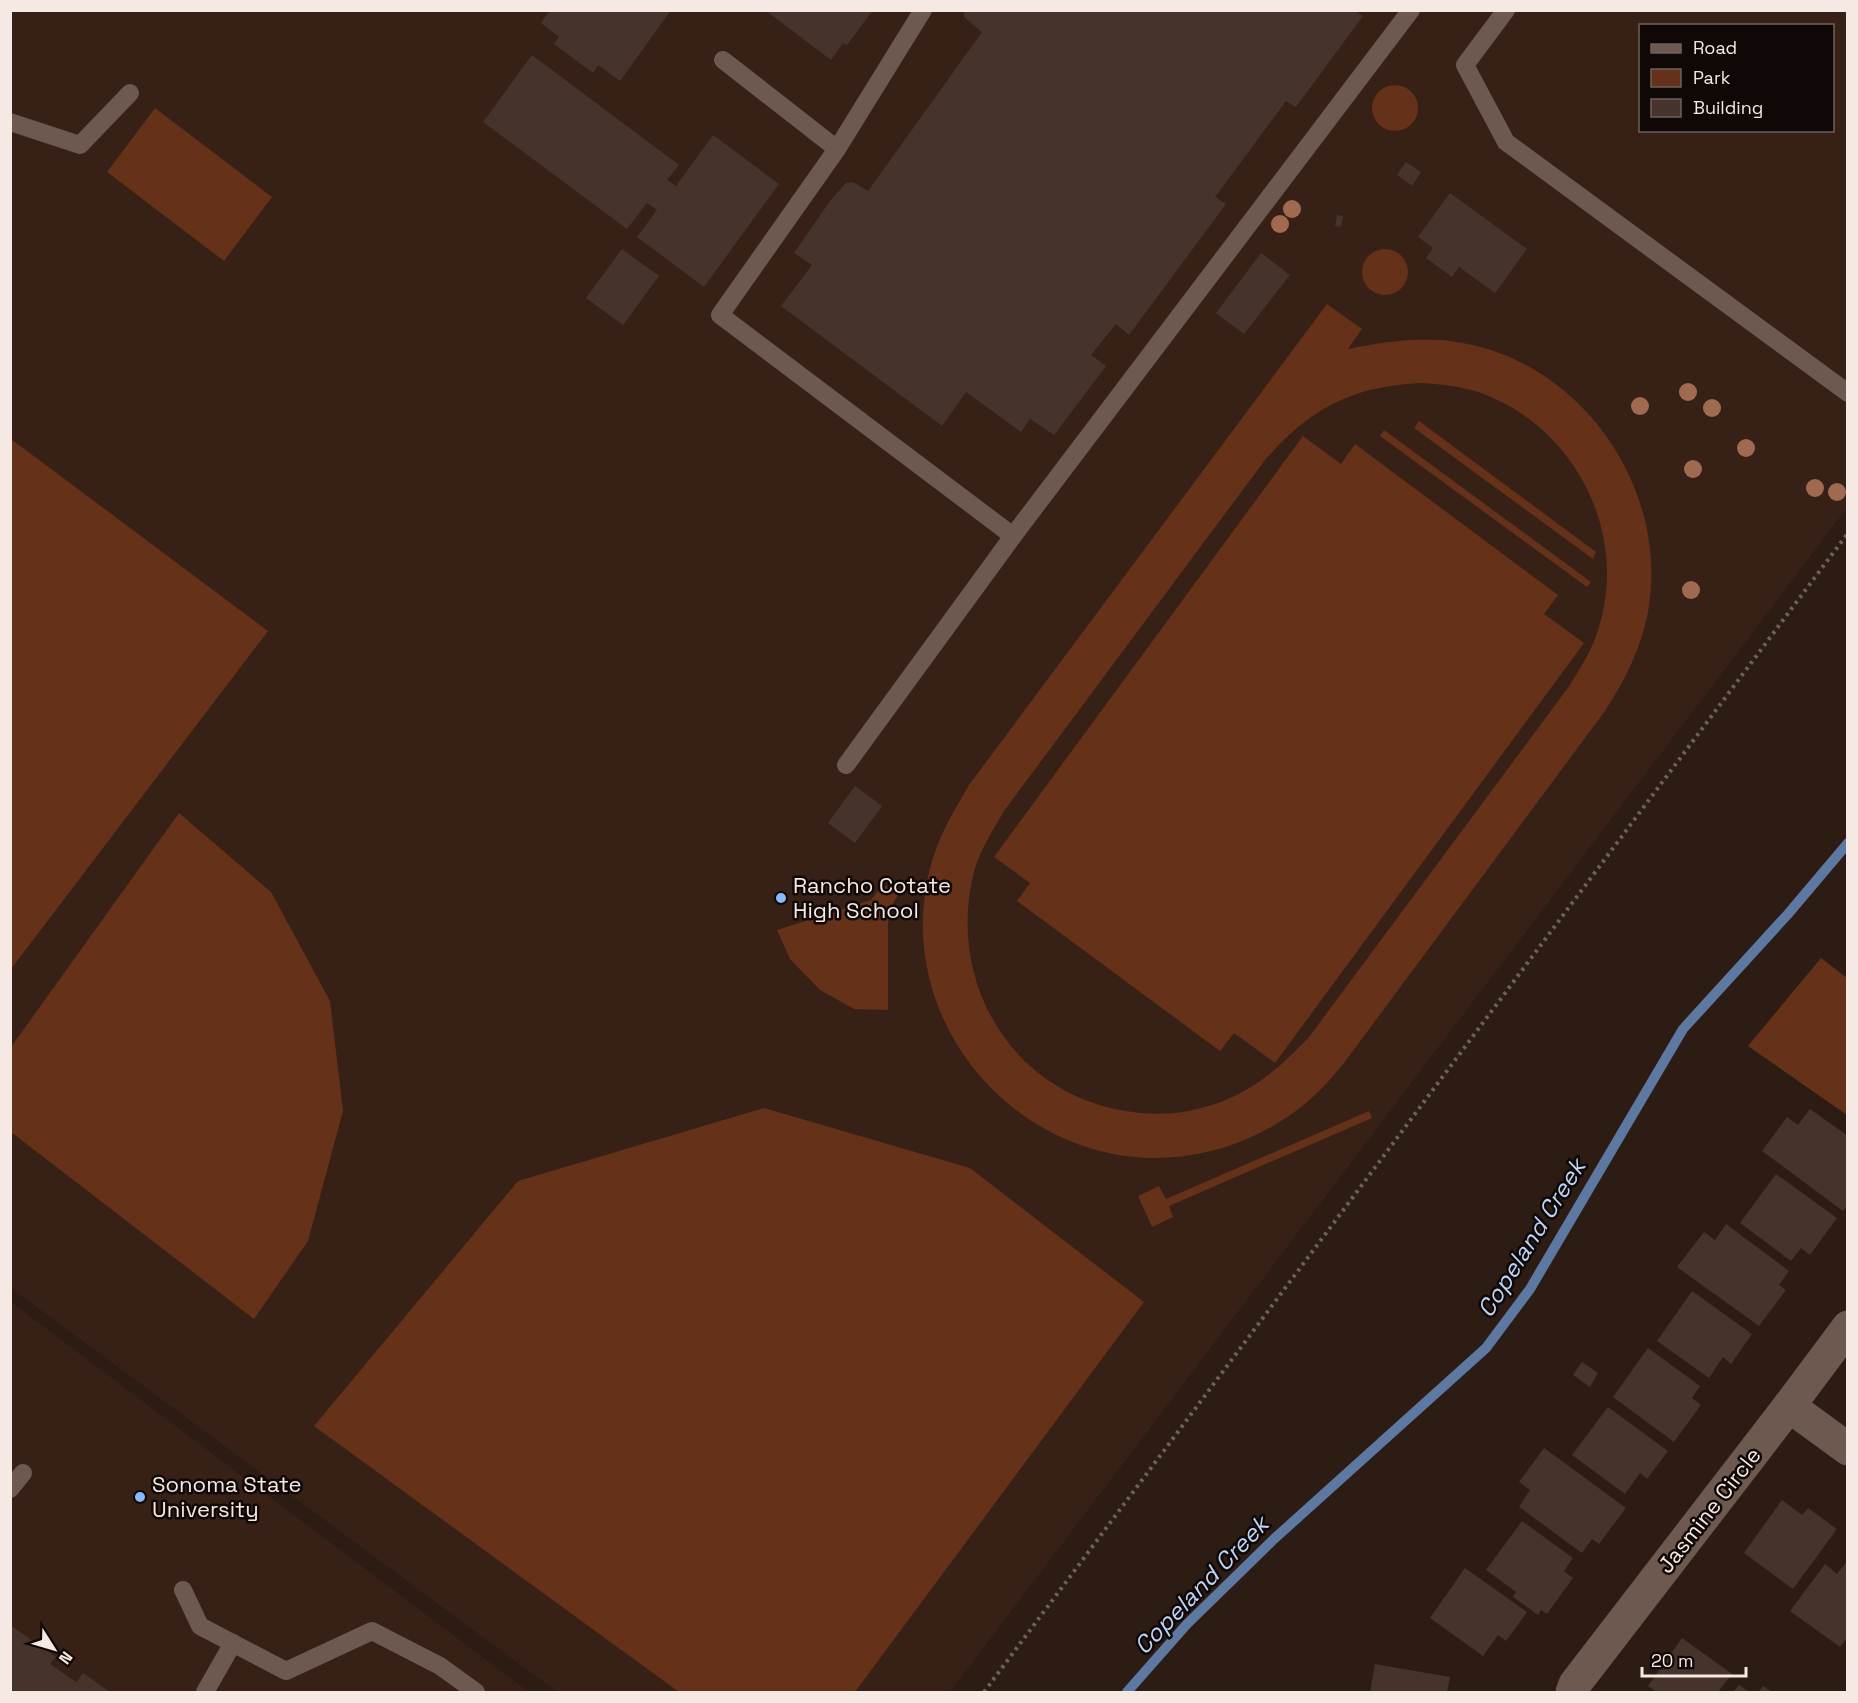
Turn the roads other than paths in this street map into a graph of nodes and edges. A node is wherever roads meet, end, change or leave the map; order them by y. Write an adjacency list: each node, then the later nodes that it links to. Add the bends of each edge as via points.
1 (923, 10): 7 (lane)
2 (1411, 10): 9 (lane)
3 (1506, 10): 8 (lane, via 1465,65 1506,142)
4 (723, 60): 7 (lane)
5 (130, 93): 6 (lane, via 80,145)
6 (10, 122)
7 (837, 148): 9 (lane, via 720,315)
8 (1848, 393)
9 (1013, 536): 10 (lane)
10 (846, 765)
11 (1848, 1327): 12 (street, Jasmine Circle)
12 (1789, 1406): 13 (street); 20 (street, Jasmine Circle)
13 (1848, 1449)
14 (23, 1473): 15 (lane)
15 (10, 1489)
16 (183, 1590): 17 (lane, via 200,1626)
17 (232, 1643): 18 (lane); 19 (lane, via 286,1671 372,1631 440,1666)
18 (205, 1692)
19 (476, 1692)
20 (1572, 1692)

